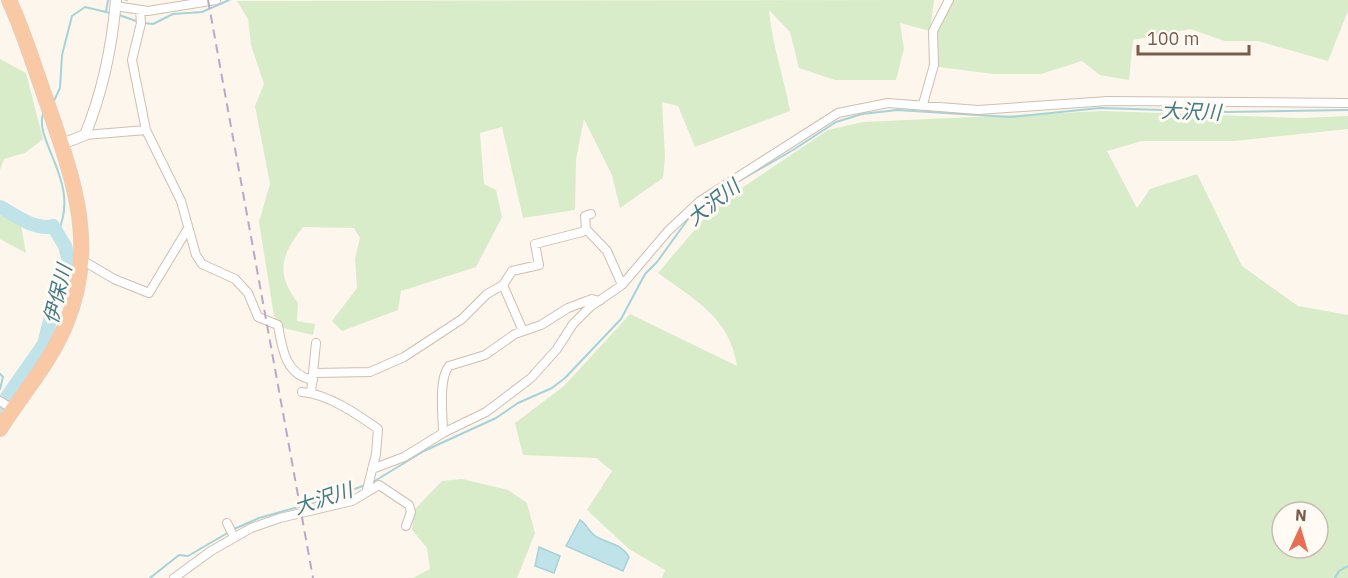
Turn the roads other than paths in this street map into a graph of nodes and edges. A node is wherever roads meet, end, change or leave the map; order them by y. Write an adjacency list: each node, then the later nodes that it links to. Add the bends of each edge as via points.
1 (9, 0): 11 (highway)
2 (216, 0): 4 (street)
3 (949, 0): 8 (street, via 933,31 934,65)
4 (186, 2): 6 (street)
5 (116, 3): 6 (street); 10 (street, via 110,54)
6 (140, 10): 9 (street, via 141,23 132,60)
7 (1348, 103): 8 (street, via 1108,101 978,110)
8 (922, 104): 17 (street, via 866,106 826,119 700,201 668,231)
9 (146, 130): 10 (street); 14 (street, via 181,201)
10 (85, 135): 11 (street)
11 (62, 144): 15 (highway, via 79,205)
12 (591, 214): 13 (street, via 584,218)
13 (586, 229): 16 (street, via 535,244 539,265 512,271); 17 (street, via 607,251)
14 (187, 230): 15 (street, via 149,293); 21 (street, via 202,264 235,279 248,293 258,317 278,326 288,364 295,372)
15 (82, 260): 22 (highway, via 66,323 55,347)
16 (503, 285): 19 (street); 21 (street, via 487,294 462,319 404,357 370,372)
17 (622, 285): 18 (street)
18 (610, 295): 19 (street, via 568,308); 24 (street, via 573,324 531,378 486,412)
19 (523, 331): 24 (street, via 484,355 445,370)
20 (316, 343): 21 (street)
21 (313, 377): 25 (street, via 306,392 378,429)
22 (7, 405): 23 (highway)
23 (0, 429)
24 (443, 433): 25 (street)
25 (371, 473): 26 (street)
26 (367, 490): 28 (street, via 384,486 409,505); 29 (street, via 352,501 280,518)
27 (226, 523): 29 (street)
28 (406, 526)
29 (233, 536): 30 (street)
30 (174, 578)

